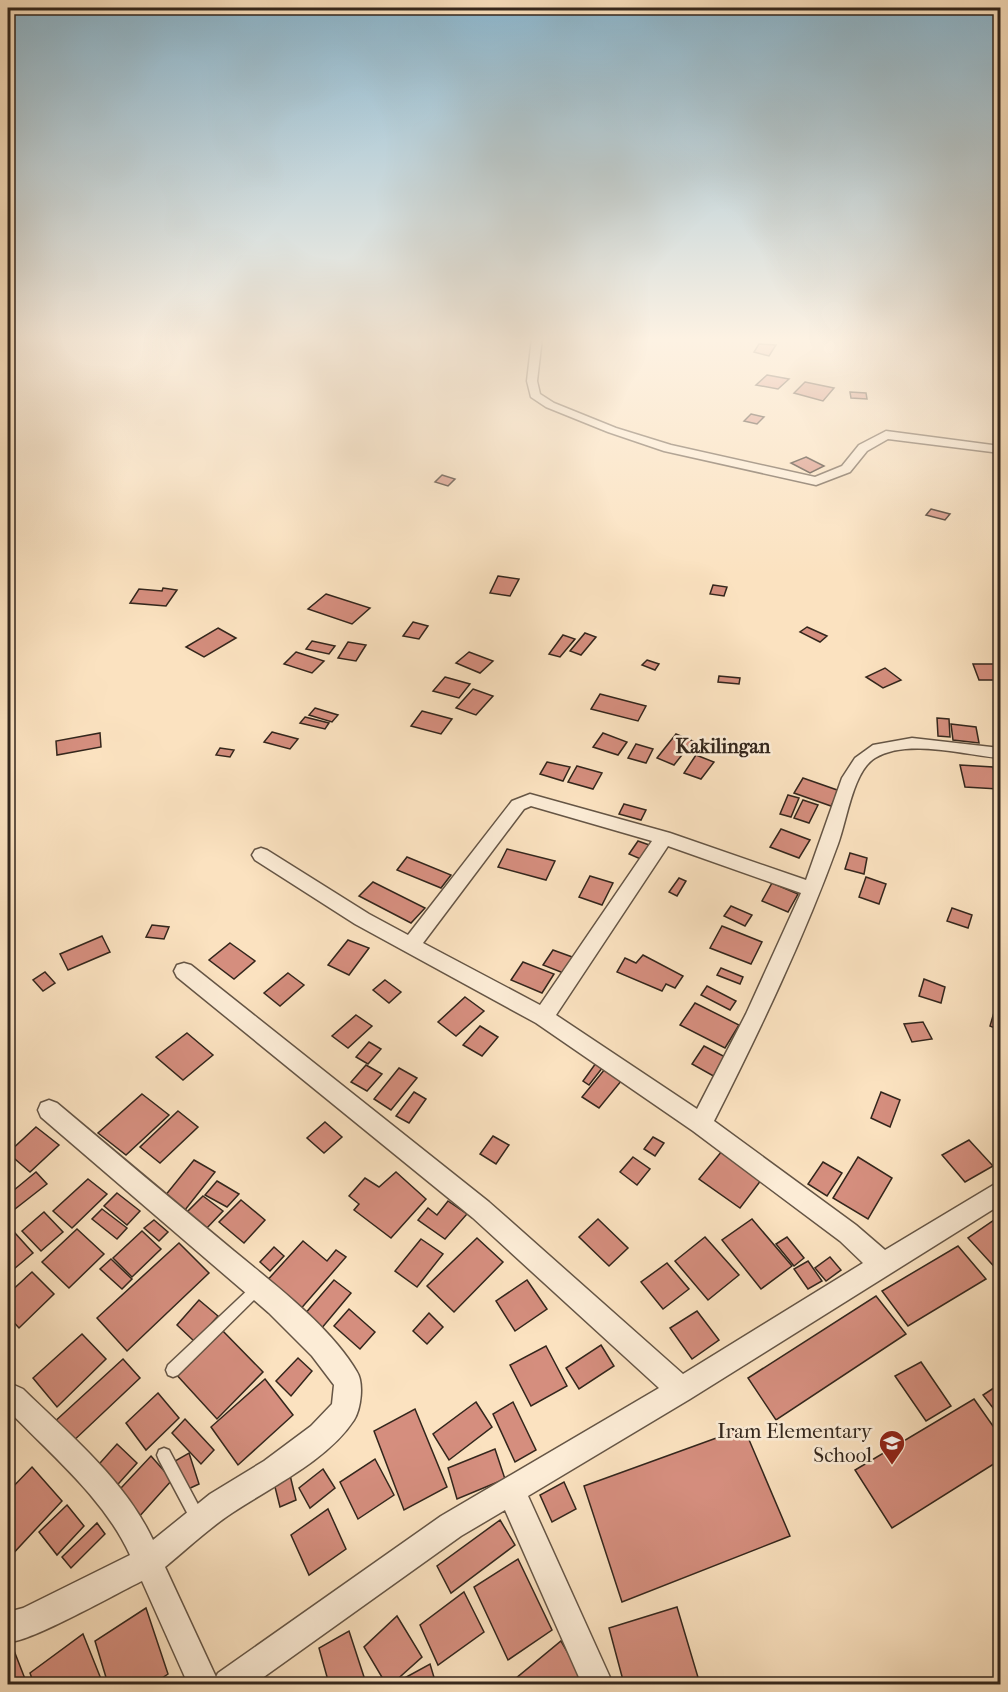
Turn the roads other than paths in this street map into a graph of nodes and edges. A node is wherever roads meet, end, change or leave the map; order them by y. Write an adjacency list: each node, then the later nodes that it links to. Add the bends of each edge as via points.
1 (579, 417): 2 (street, via 669,448 816,481 846,469 863,448 886,435)
2 (1000, 450)
3 (1000, 753): 6 (street, via 891,745 867,755 853,775)
4 (664, 838): 6 (street); 7 (street, via 535,800 522,803); 9 (street)
5 (261, 855): 7 (street)
6 (813, 890): 11 (street, via 757,1016)
7 (411, 945): 9 (street)
8 (184, 971): 16 (street, via 481,1210)
9 (543, 1017): 11 (street)
10 (49, 1110): 14 (street)
11 (701, 1124): 13 (street, via 848,1233)
12 (1000, 1192): 13 (street)
13 (882, 1264): 16 (street)
14 (259, 1288): 15 (lane); 20 (street, via 321,1347 348,1381 345,1410 321,1436)
15 (173, 1370)
16 (681, 1390): 19 (street)
17 (14, 1398): 21 (street, via 101,1486 131,1525)
18 (164, 1455): 20 (lane)
19 (511, 1491): 24 (street, via 451,1526); 25 (street)
20 (199, 1521): 21 (street)
21 (150, 1561): 22 (street, via 31,1620); 23 (street)
22 (8, 1627)
23 (204, 1684)
24 (229, 1684)
25 (598, 1684)

